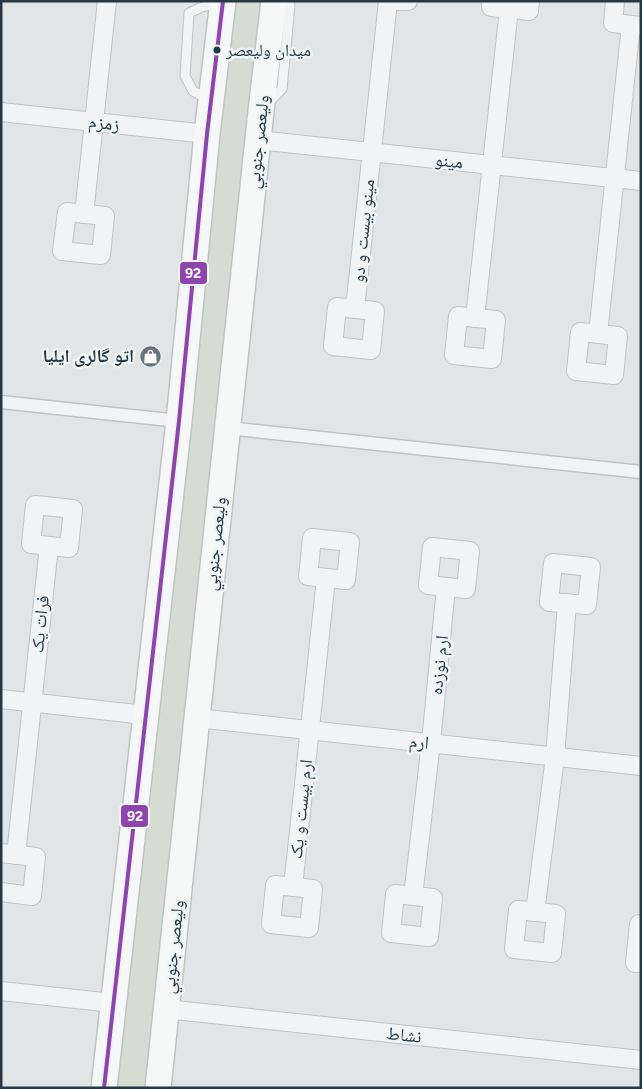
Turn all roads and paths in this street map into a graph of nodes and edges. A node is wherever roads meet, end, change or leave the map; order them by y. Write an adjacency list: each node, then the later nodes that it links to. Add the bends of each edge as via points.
1 (107, 1): 15 (street)
2 (223, 1): 16 (main road)
3 (274, 1): 13 (main road, وليعصر جنوبي)
4 (284, 1): 13 (lane, via 290,6 282,89)
5 (388, 1): 18 (street, مینو بیست و دو)
6 (399, 1): 7 (street)
7 (408, 1)
8 (491, 1): 11 (street, via 491,7)
9 (530, 1): 11 (street, via 529,11)
10 (615, 1): 12 (street, via 613,23)
11 (509, 9): 19 (street)
12 (636, 25): 20 (street)
13 (261, 111): 17 (main road, وليعصر جنوبي)
14 (1, 112): 15 (street, زمزم)
15 (94, 122): 16 (street, زمزم); 22 (street)
16 (207, 134): 27 (main road)
17 (258, 140): 18 (street, مینو); 28 (main road, وليعصر جنوبي)
18 (372, 152): 19 (street, مینو); 23 (street, مینو بیست و دو)
19 (492, 165): 20 (street, مینو); 24 (street)
20 (614, 179): 21 (street, مینو); 25 (street)
21 (641, 181)
22 (84, 214)
23 (355, 309)
24 (476, 318)
25 (598, 334)
26 (1, 402): 27 (street)
27 (179, 420): 36 (main road)
28 (227, 428): 29 (street); 37 (main road, وليعصر جنوبي)
29 (641, 472)
30 (49, 546): 35 (street, فرات یک)
31 (326, 578): 38 (street, ارم بیست و یک)
32 (446, 587): 39 (street, ارم نوزده)
33 (567, 603): 40 (street)
34 (1, 699): 35 (street)
35 (32, 702): 36 (street); 42 (street, فرات یک)
36 (146, 715): 50 (main road)
37 (197, 718): 38 (street, ارم); 51 (main road, وليعصر جنوبي)
38 (309, 730): 39 (street, ارم); 43 (street, ارم بیست و یک)
39 (431, 744): 40 (street, ارم); 45 (street, ارم نوزده)
40 (555, 757): 41 (street, ارم); 46 (street)
41 (641, 766)
42 (8, 854): 44 (street, via 36,857 32,896)
43 (293, 887)
44 (1, 892)
45 (413, 896)
46 (535, 912)
47 (641, 924): 48 (street, via 635,963)
48 (641, 964)
49 (1, 992): 50 (street)
50 (113, 1004): 53 (main road)
51 (166, 1009): 52 (street, نشاط); 54 (main road, وليعصر جنوبي)
52 (641, 1060)
53 (104, 1088)
54 (158, 1088)

